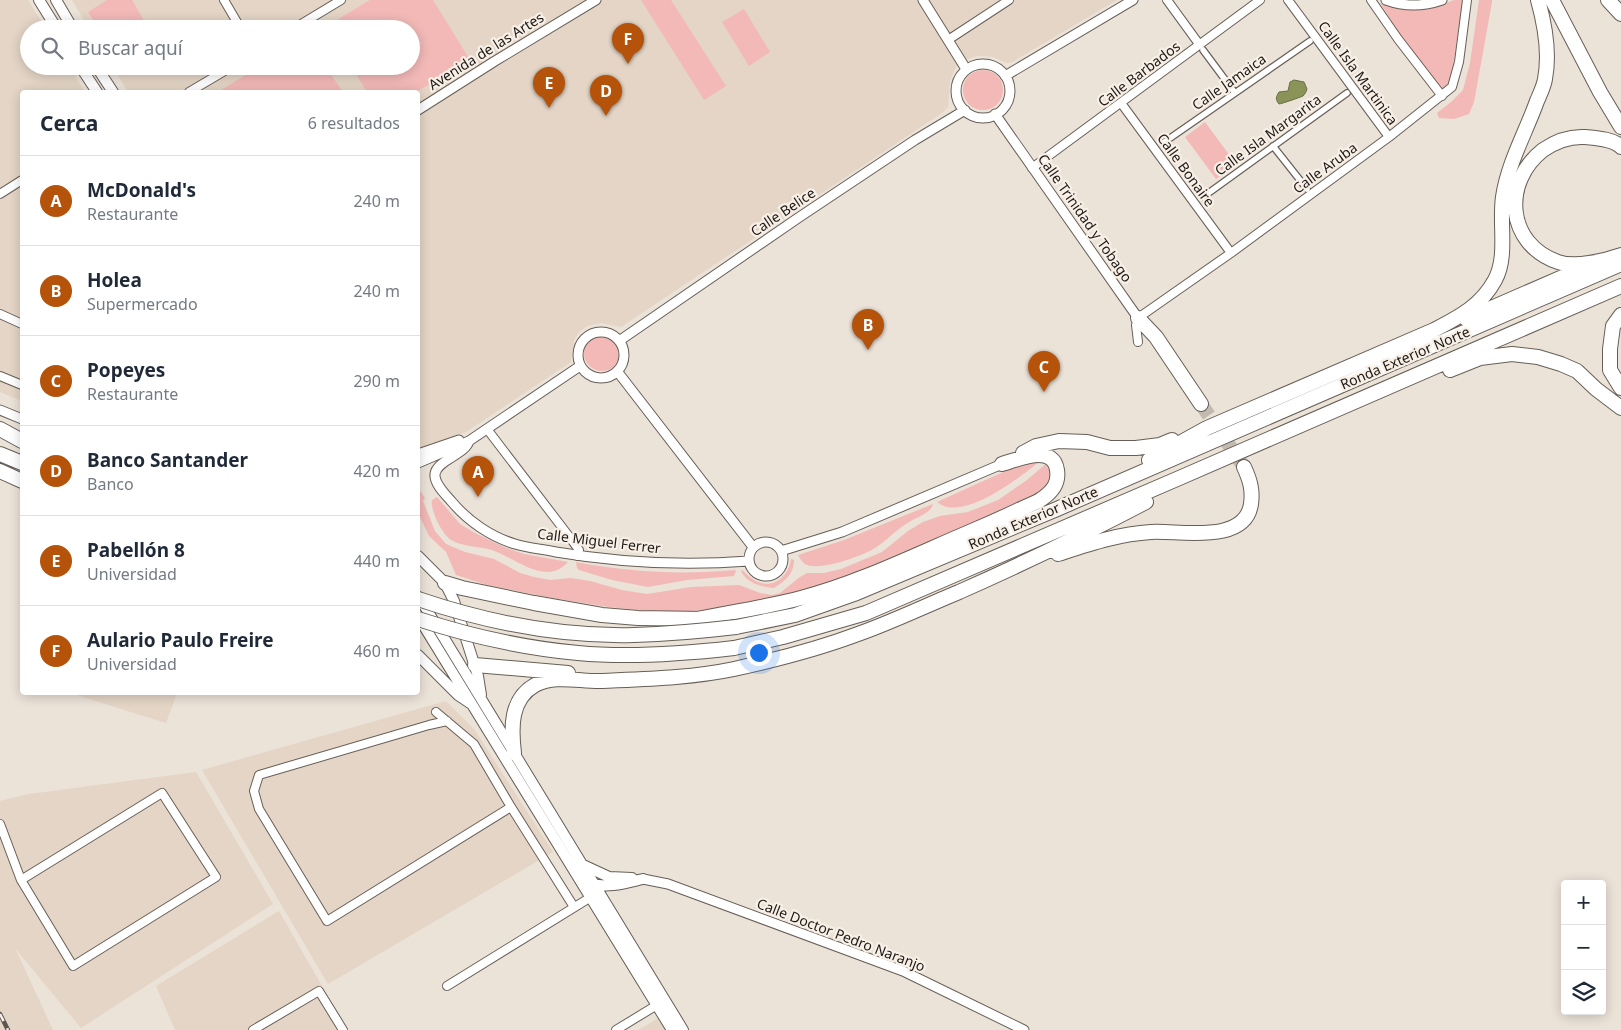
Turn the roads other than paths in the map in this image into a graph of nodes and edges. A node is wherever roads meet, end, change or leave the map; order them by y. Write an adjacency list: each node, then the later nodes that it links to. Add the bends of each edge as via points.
1 (56, 0): 21 (main road)
2 (224, 0): 22 (street)
3 (342, 0): 23 (street)
4 (596, 0): 39 (street, Avenida de las Artes)
5 (923, 0): 24 (street)
6 (1009, 0): 24 (street)
7 (1133, 0): 31 (street)
8 (1167, 0): 26 (street)
9 (1260, 0): 26 (street, Calle Barbados)
10 (1288, 0): 43 (street, Calle Isla Martinica)
11 (1371, 0): 37 (street)
12 (1386, 0): 13 (street, via 1411,6)
13 (1442, 0)
14 (1467, 0): 37 (street, Calle Aruba, via 1459,62 1452,87)
15 (1538, 0): 60 (highway, via 1547,52 1545,80 1520,142 1503,197 1502,258 1496,278 1484,297 1467,312)
16 (1552, 0): 42 (highway)
17 (1608, 0): 19 (highway)
18 (41, 1): 20 (main road)
19 (1621, 14)
20 (52, 20)
21 (68, 20)
22 (236, 20)
23 (308, 20)
24 (948, 40): 27 (street)
25 (1310, 40): 36 (street, Calle Jamaica)
26 (1201, 47): 36 (street); 38 (street, Calle Barbados)
27 (966, 69): 31 (street, via 976,64 987,64); 40 (street, via 956,90 958,101)
28 (86, 75): 32 (main road)
29 (102, 75): 33 (main road)
30 (217, 75): 34 (street)
31 (1005, 76): 41 (street, via 1010,90 1008,100)
32 (96, 90)
33 (112, 90)
34 (192, 90)
35 (1347, 92): 45 (street, Calle Isla Margarita)
36 (1235, 93): 44 (street, Calle Jamaica)
37 (1442, 96): 43 (street, Calle Aruba)
38 (1121, 103): 47 (street, Calle Barbados); 52 (street, Calle Bonaire)
39 (420, 109)
40 (965, 110): 41 (street, via 979,117); 61 (street, Calle Belice, via 915,140)
41 (995, 114): 47 (street, Calle Trinidad y Tobago)
42 (1621, 127)
43 (1389, 137): 52 (street, Calle Aruba)
44 (1164, 143)
45 (1274, 146): 49 (street); 51 (street, Calle Isla Margarita)
46 (1621, 147): 54 (highway, via 1596,138 1574,136 1554,142 1535,157 1522,174 1516,197 1516,218 1523,237 1537,252 1569,264)
47 (1032, 168): 58 (street, Calle Trinidad y Tobago)
48 (20, 181): 50 (street)
49 (1307, 189)
50 (0, 194)
51 (1203, 197)
52 (1230, 253): 58 (street, Calle Aruba)
53 (1621, 255): 54 (highway)
54 (1614, 262): 60 (highway, via 1580,269); 89 (highway, Ronda Exterior Norte)
55 (1621, 286): 68 (highway, Ronda Exterior Norte)
56 (0, 314): 59 (street)
57 (1621, 315): 67 (highway, via 1613,326 1610,370)
58 (1138, 318): 62 (street); 69 (highway, via 1156,337)
59 (20, 323)
60 (1434, 330): 73 (highway)
61 (619, 341): 63 (street, via 605,332 588,336 578,349); 64 (street, via 624,356)
62 (1138, 342)
63 (580, 366): 64 (street, via 597,378 608,377); 74 (street)
64 (617, 371): 90 (street)
65 (0, 376): 66 (street)
66 (20, 384)
67 (1621, 388)
68 (1361, 398): 70 (highway, via 1434,377 1480,358 1512,354 1561,364 1577,372); 78 (highway, Ronda Exterior Norte)
69 (1202, 404)
70 (1621, 408)
71 (0, 410): 72 (street)
72 (20, 418)
73 (1207, 428): 83 (highway, via 1198,428 1160,445 1136,448 1059,441 1036,446); 89 (highway)
74 (487, 429): 76 (street); 92 (street, via 579,550)
75 (0, 431): 77 (highway)
76 (473, 438): 79 (street); 82 (street); 92 (street, Calle Miguel Ferrer, via 468,446 435,471 439,486 459,510 492,534 514,544)
77 (20, 440)
78 (1256, 445): 95 (highway); 102 (highway, Ronda Exterior Norte, bridge, via 866,613 783,638 734,648 636,655 579,653 518,645 457,632)
79 (420, 453)
80 (0, 454): 81 (highway)
81 (20, 462)
82 (420, 462)
83 (1002, 464): 91 (street, via 842,532); 101 (highway, via 1035,454 1044,455 1057,466 1059,477 1055,487 1042,499 842,585 792,600)
84 (1244, 467): 95 (highway, via 1252,493 1250,510 1242,522 1231,529 1112,537)
85 (0, 470): 87 (highway)
86 (0, 476): 88 (street)
87 (20, 481)
88 (20, 481)
89 (1057, 509): 97 (highway, Ronda Exterior Norte)
90 (753, 547): 91 (street, via 767,541); 94 (street)
91 (782, 551): 94 (street, via 781,567 768,576 753,571)
92 (578, 556): 94 (street, Calle Miguel Ferrer, via 682,564)
93 (420, 558): 96 (main road)
94 (749, 561)
95 (1012, 568): 107 (highway, via 856,635 788,656 706,674)
96 (445, 583): 101 (highway, via 602,615); 103 (main road)
97 (854, 594): 99 (highway, Ronda Exterior Norte, bridge, via 794,615 736,627 632,635 517,625 457,612); 101 (highway, via 726,618)
98 (420, 597): 106 (main road)
99 (420, 600)
100 (420, 617): 106 (main road)
101 (697, 619)
102 (420, 620)
103 (468, 642): 106 (main road); 106 (main road)
104 (420, 656): 105 (main road)
105 (427, 663): 106 (main road); 108 (main road, via 458,695)
106 (461, 664): 107 (highway); 108 (main road); 108 (main road, via 478,676)
107 (618, 679): 111 (highway, via 556,680 535,685 515,709 512,728)
108 (477, 702): 111 (main road); 112 (main road)
109 (436, 712): 110 (street)
110 (447, 721): 113 (street, via 474,744); 113 (street, via 259,775 254,791 259,809 327,921)
111 (514, 753): 112 (main road)
112 (528, 785): 115 (main road); 116 (main road)
113 (511, 807): 123 (street)
114 (0, 824): 118 (street)
115 (562, 850): 119 (main road, via 572,857 588,882); 121 (main road)
116 (582, 865): 117 (main road, via 609,877); 119 (main road)
117 (643, 879): 120 (main road); 132 (street, Calle Doctor Pedro Naranjo, via 677,888 886,965)
118 (21, 880): 118 (street, via 162,792 216,877 73,966)
119 (594, 884): 120 (main road); 122 (main road)
120 (615, 885): 122 (main road, via 608,894)
121 (591, 897): 123 (street); 126 (main road)
122 (607, 906): 124 (main road)
123 (574, 907): 125 (street)
124 (643, 964): 126 (main road, via 645,976 657,996); 131 (main road)
125 (447, 986)
126 (657, 1005): 129 (street); 130 (main road); 131 (main road)
127 (253, 1030): 128 (street, via 319,991)
128 (343, 1030)
129 (616, 1030)
130 (672, 1030)
131 (682, 1030)
132 (1024, 1030)

